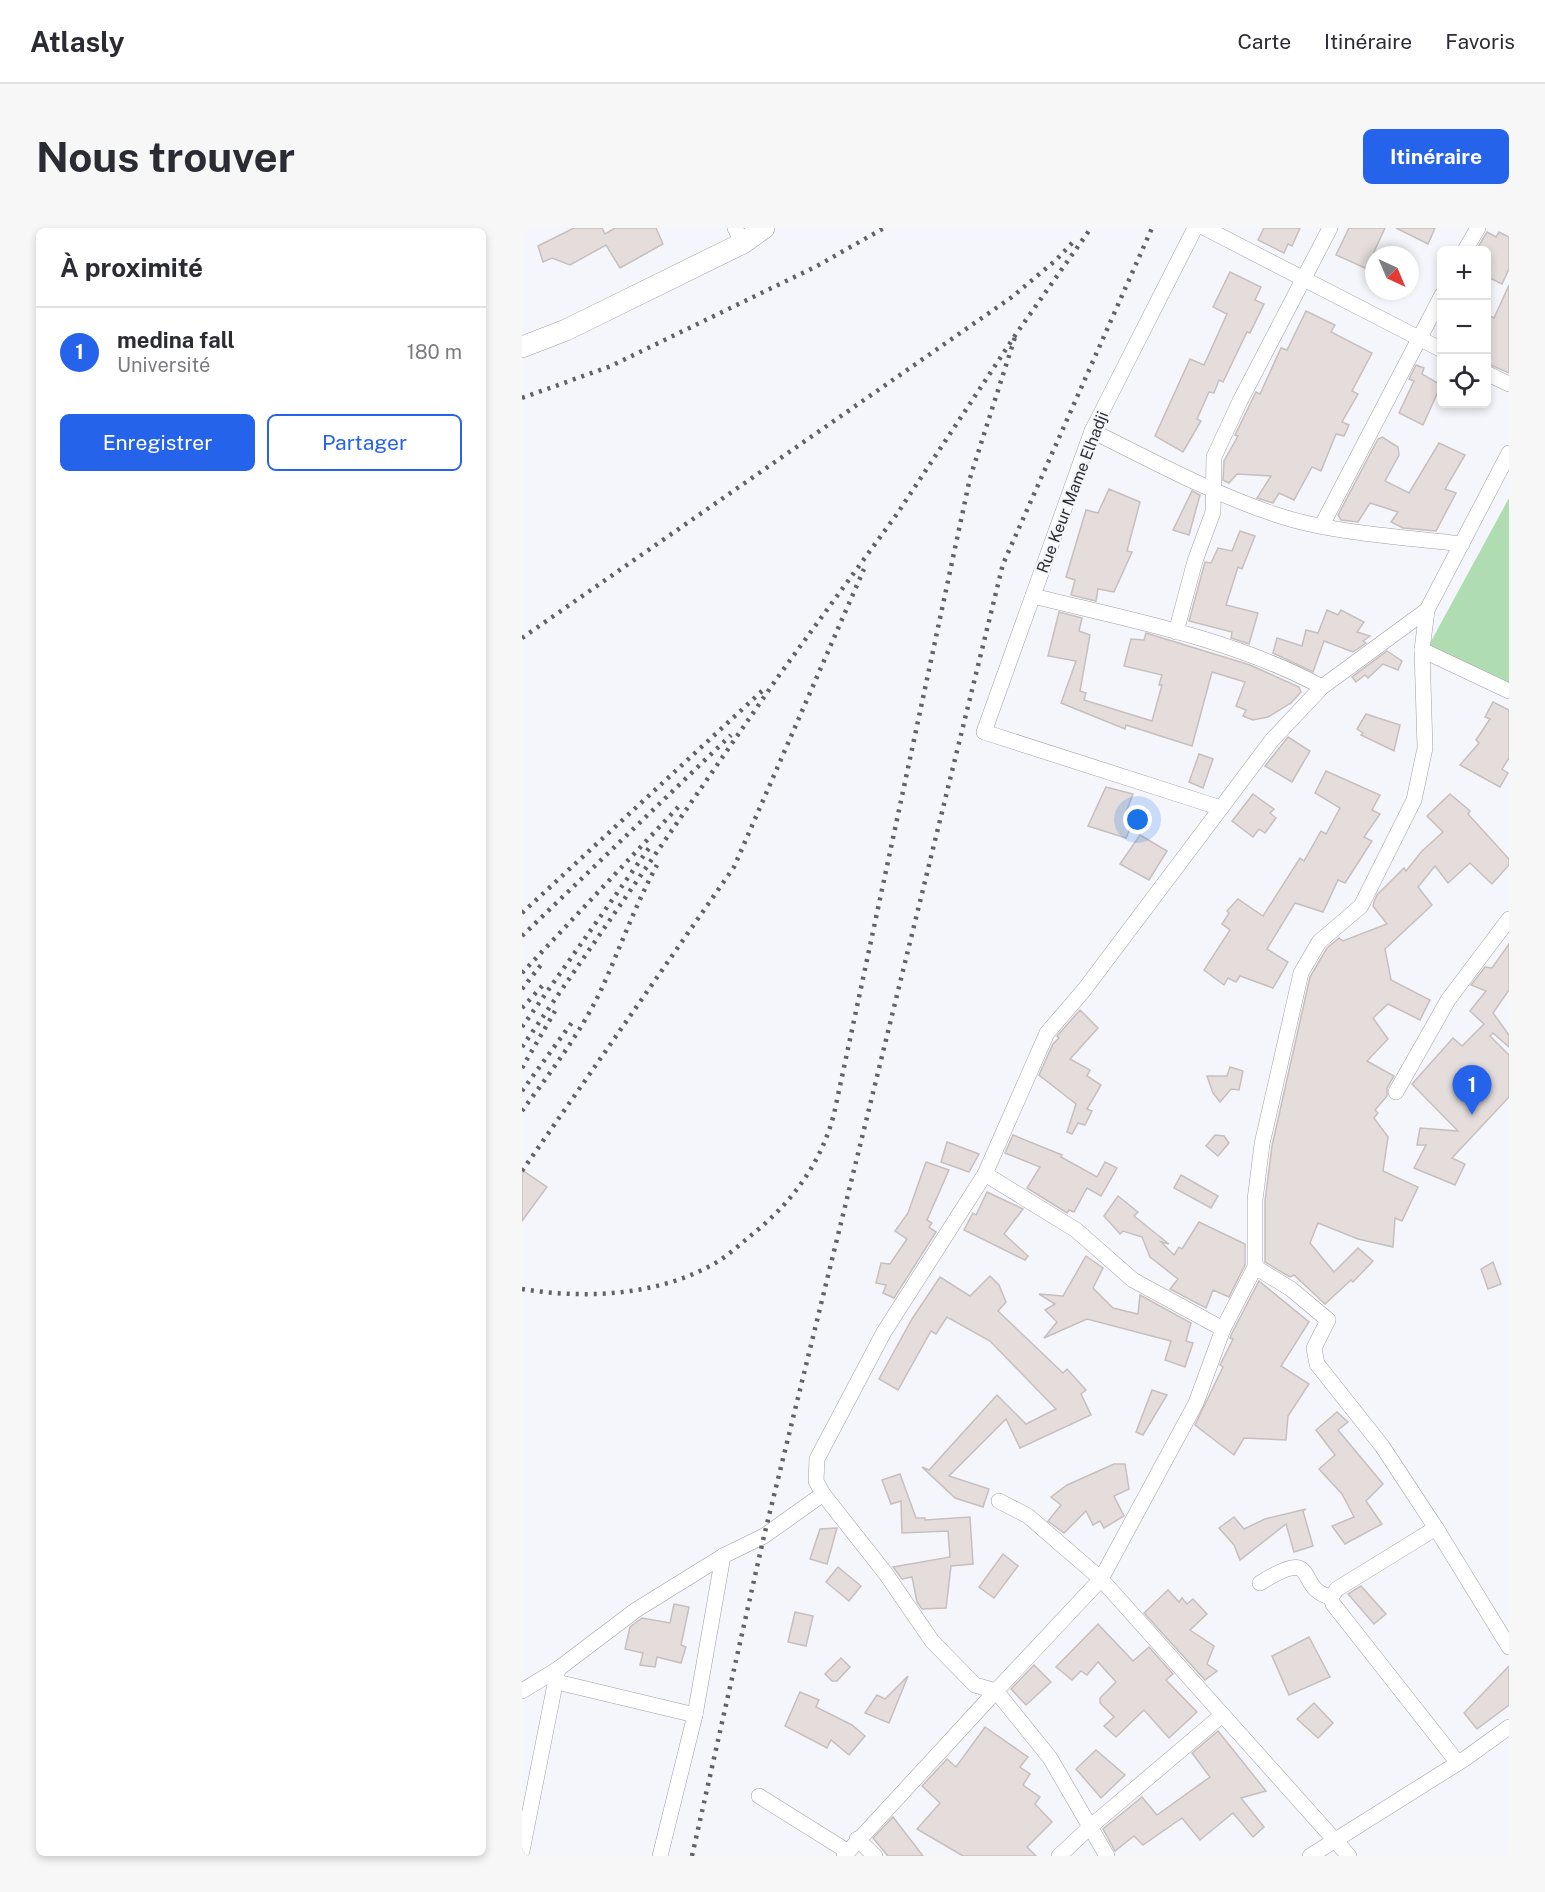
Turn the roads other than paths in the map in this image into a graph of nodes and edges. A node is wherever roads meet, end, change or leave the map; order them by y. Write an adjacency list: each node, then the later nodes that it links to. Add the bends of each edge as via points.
1 (764, 228): 6 (street)
2 (1195, 228): 15 (street, Rue Keur Mame Elhadji)
3 (1205, 228): 8 (street)
4 (1330, 228): 8 (street)
5 (1478, 228): 7 (street)
6 (739, 235): 11 (street, via 566,330)
7 (1467, 246)
8 (1304, 279): 10 (street); 17 (street, via 1214,458)
9 (1439, 300): 10 (street)
10 (1418, 338): 12 (street); 18 (street)
11 (522, 347)
12 (1437, 348)
13 (1491, 375): 14 (street)
14 (1509, 384)
15 (1092, 431): 17 (street); 20 (street, Rue Keur Mame Elhadji)
16 (1509, 453): 19 (street)
17 (1215, 491): 18 (street, via 1276,515); 22 (street, via 1213,512)
18 (1322, 525): 19 (street)
19 (1462, 544): 21 (street)
20 (1033, 596): 22 (street); 26 (street, Rue Keur Mame Elhadji, via 984,732)
21 (1427, 610): 23 (street); 24 (street)
22 (1176, 632): 24 (street, via 1285,667)
23 (1422, 650): 25 (street); 30 (street, via 1425,748 1414,800 1361,906 1319,942 1301,974 1290,1010 1262,1144 1255,1200)
24 (1322, 687): 26 (street, via 1272,740)
25 (1509, 691)
26 (1221, 808): 29 (street, via 1047,1034)
27 (1509, 919): 28 (street, via 1448,1000)
28 (1396, 1092)
29 (985, 1174): 31 (street, via 1076,1230 1133,1280); 32 (street, via 884,1332 817,1459 816,1481)
30 (1255, 1267): 31 (street); 34 (street, via 1291,1288 1328,1320 1314,1348 1317,1364 1382,1446)
31 (1222, 1329): 36 (street, via 1197,1403)
32 (823, 1494): 35 (street, via 764,1536); 42 (street, via 932,1641 975,1685)
33 (999, 1501): 36 (street, via 1028,1516)
34 (1436, 1528): 38 (street, via 1337,1589); 39 (street)
35 (723, 1556): 40 (street, via 636,1610); 43 (street)
36 (1101, 1580): 42 (street); 44 (street)
37 (1260, 1583): 38 (street, via 1283,1568 1294,1566 1319,1592)
38 (1331, 1597): 46 (street)
39 (1509, 1647)
40 (557, 1675): 41 (street); 43 (street); 51 (street)
41 (522, 1691)
42 (996, 1691): 48 (street, via 1050,1758); 50 (street)
43 (695, 1715): 52 (street)
44 (1221, 1716): 48 (street); 49 (street)
45 (1509, 1727): 46 (street)
46 (1458, 1763): 49 (street)
47 (759, 1796): 50 (street)
48 (1090, 1827): 54 (street); 55 (street)
49 (1334, 1840): 56 (street); 57 (street)
50 (850, 1849): 53 (street)
51 (522, 1851)
52 (660, 1856)
53 (875, 1856)
54 (1059, 1856)
55 (1107, 1856)
56 (1310, 1856)
57 (1349, 1856)

